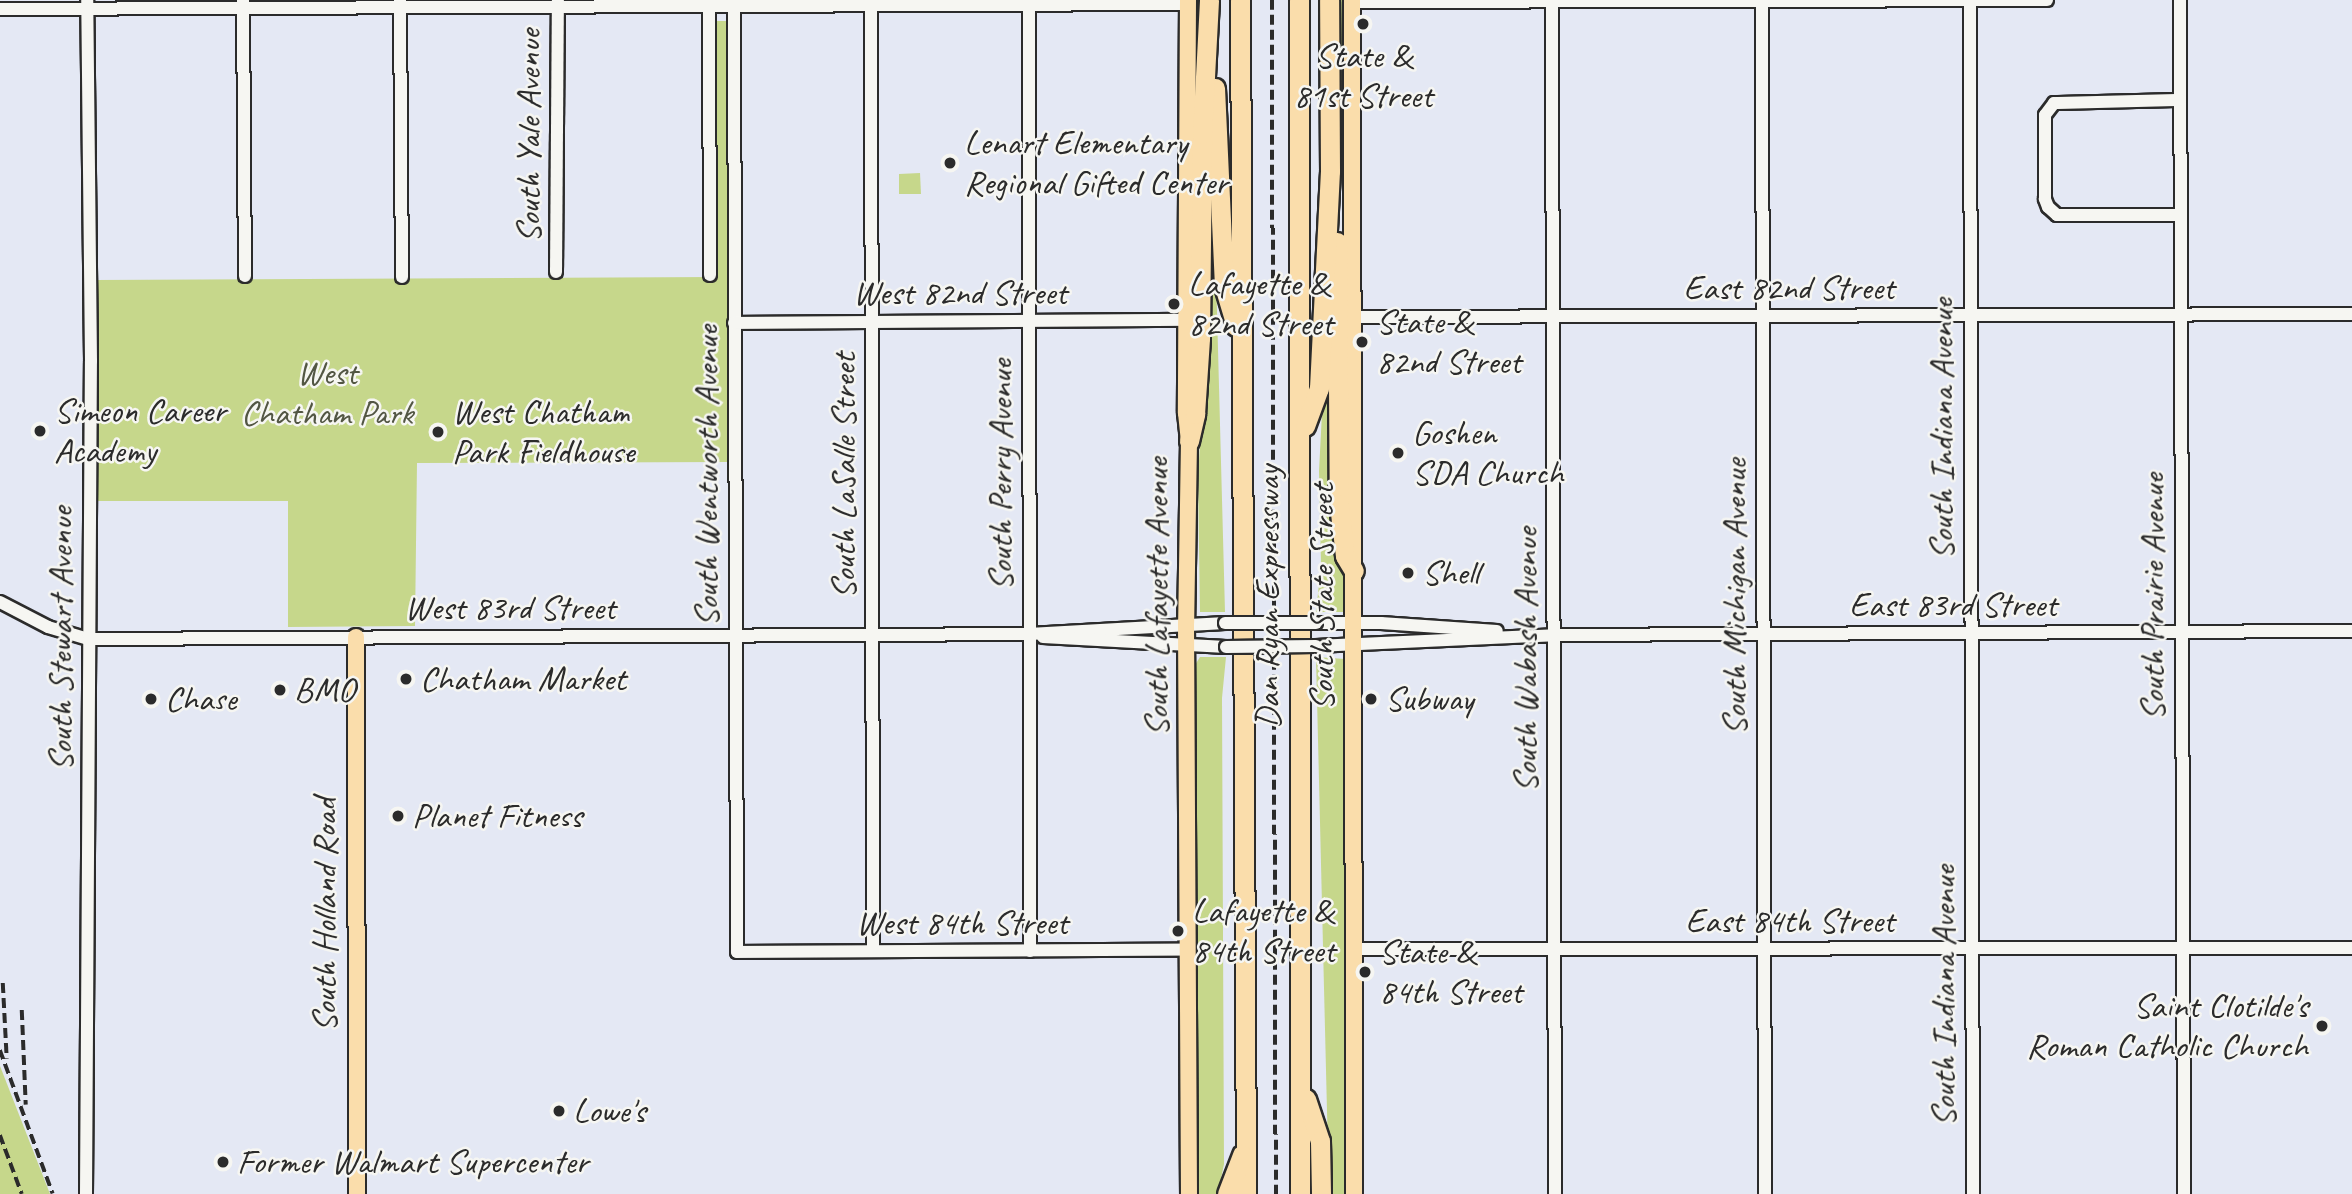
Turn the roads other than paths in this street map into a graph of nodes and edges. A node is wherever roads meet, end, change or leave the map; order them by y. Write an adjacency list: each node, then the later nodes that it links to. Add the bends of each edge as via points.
1 (1210, 0): 38 (highway, via 1224,286); 40 (highway, via 1202,134 1200,338)
2 (1240, 0): 38 (highway, Dan Ryan Expressway)
3 (1299, 0): 39 (highway, Dan Ryan Expressway)
4 (1329, 0): 22 (highway)
5 (1762, 0): 6 (street); 10 (street); 31 (street, South Michigan Avenue)
6 (1970, 0): 7 (street); 29 (street, South Indiana Avenue)
7 (2048, 0)
8 (2180, 0): 21 (street, South Prairie Avenue)
9 (1352, 1): 10 (street); 32 (main road, South State Street)
10 (1552, 1): 33 (street, South Wabash Avenue)
11 (1029, 2): 12 (street); 16 (street); 35 (street, South Perry Avenue)
12 (1188, 2): 34 (main road, South Lafayette Avenue)
13 (558, 3): 14 (street); 19 (street); 24 (street, South Yale Avenue)
14 (709, 3): 15 (street); 25 (street, South Wentworth Avenue)
15 (734, 3): 16 (street); 37 (street, South Wentworth Avenue)
16 (871, 3): 36 (street, South LaSalle Street)
17 (87, 4): 18 (street); 20 (street); 54 (street, South Stewart Avenue)
18 (243, 4): 19 (street); 26 (street)
19 (400, 4): 27 (street)
20 (0, 9)
21 (2179, 100): 23 (street, South Prairie Avenue); 23 (street, via 2057,101 2045,115 2045,199 2057,215)
22 (1330, 171): 39 (highway, via 1319,388); 41 (highway, via 1339,288 1339,504 1345,556)
23 (2179, 215): 30 (street, South Prairie Avenue)
24 (556, 272)
25 (710, 275)
26 (245, 276)
27 (402, 277)
28 (2352, 314): 30 (street, East 82nd Street)
29 (1970, 315): 30 (street, East 82nd Street); 31 (street, East 82nd Street); 47 (street, South Indiana Avenue)
30 (2179, 315): 46 (street, South Prairie Avenue)
31 (1763, 316): 33 (street, East 82nd Street); 49 (street, South Michigan Avenue)
32 (1352, 317): 33 (street, East 82nd Street); 41 (main road, South State Street)
33 (1553, 317): 52 (street, South Wabash Avenue)
34 (1186, 320): 35 (street, West 82nd Street); 40 (main road, South Lafayette Avenue)
35 (1029, 321): 36 (street, West 82nd Street); 48 (street, South Perry Avenue)
36 (872, 322): 37 (street, West 82nd Street); 51 (street, South LaSalle Street)
37 (734, 323): 50 (street, South Wentworth Avenue)
38 (1242, 347): 68 (highway, Dan Ryan Expressway)
39 (1301, 440): 67 (highway, Dan Ryan Expressway)
40 (1189, 441): 44 (main road, South Lafayette Avenue)
41 (1354, 571): 43 (main road, South State Street)
42 (0, 601): 54 (street, West 83rd Street, via 48,627)
43 (1354, 622): 44 (street, West 83rd Street, bridge); 52 (street, East 83rd Street); 55 (main road, South State Street)
44 (1186, 623): 48 (street, West 83rd Street); 56 (main road, South Lafayette Avenue)
45 (2352, 631): 46 (street, East 83rd Street)
46 (2182, 632): 47 (street, East 83rd Street); 58 (street, South Prairie Avenue)
47 (1972, 633): 49 (street, East 83rd Street); 57 (street, South Indiana Avenue)
48 (1029, 634): 51 (street, West 83rd Street); 56 (street, West 83rd Street); 65 (street, South Perry Avenue)
49 (1763, 634): 52 (street, East 83rd Street); 62 (street, South Michigan Avenue)
50 (736, 635): 51 (street, West 83rd Street); 53 (street, West 83rd Street); 66 (street, South Wentworth Avenue)
51 (872, 635): 64 (street, South LaSalle Street)
52 (1553, 635): 55 (street, East 83rd Street); 61 (street, South Wabash Avenue)
53 (356, 637): 54 (street, West 83rd Street); 70 (main road, South Holland Road)
54 (88, 639): 69 (street, South Stewart Avenue)
55 (1354, 645): 56 (street, West 83rd Street, bridge); 60 (main road, South State Street)
56 (1186, 646): 63 (main road, South Lafayette Avenue)
57 (1972, 948): 58 (street, East 84th Street); 62 (street, East 84th Street); 79 (street, South Indiana Avenue)
58 (2184, 948): 59 (street, East 84th Street); 80 (street, South Prairie Avenue)
59 (2352, 948)
60 (1355, 949): 61 (street, East 84th Street); 76 (main road, South State Street)
61 (1554, 949): 62 (street, East 84th Street); 77 (street, South Wabash Avenue)
62 (1764, 949): 78 (street, South Michigan Avenue)
63 (1188, 950): 65 (street, West 84th Street); 71 (main road, South Lafayette Avenue)
64 (873, 951): 65 (street, West 84th Street); 66 (street, West 84th Street)
65 (1030, 951)
66 (737, 952)
67 (1300, 1080): 74 (highway, Dan Ryan Expressway); 75 (highway, via 1320,1141)
68 (1246, 1144): 72 (highway); 73 (highway, Dan Ryan Expressway)
69 (86, 1194)
70 (356, 1194)
71 (1189, 1194)
72 (1227, 1194)
73 (1246, 1194)
74 (1300, 1194)
75 (1321, 1194)
76 (1354, 1194)
77 (1555, 1194)
78 (1765, 1194)
79 (1973, 1194)
80 (2184, 1194)

